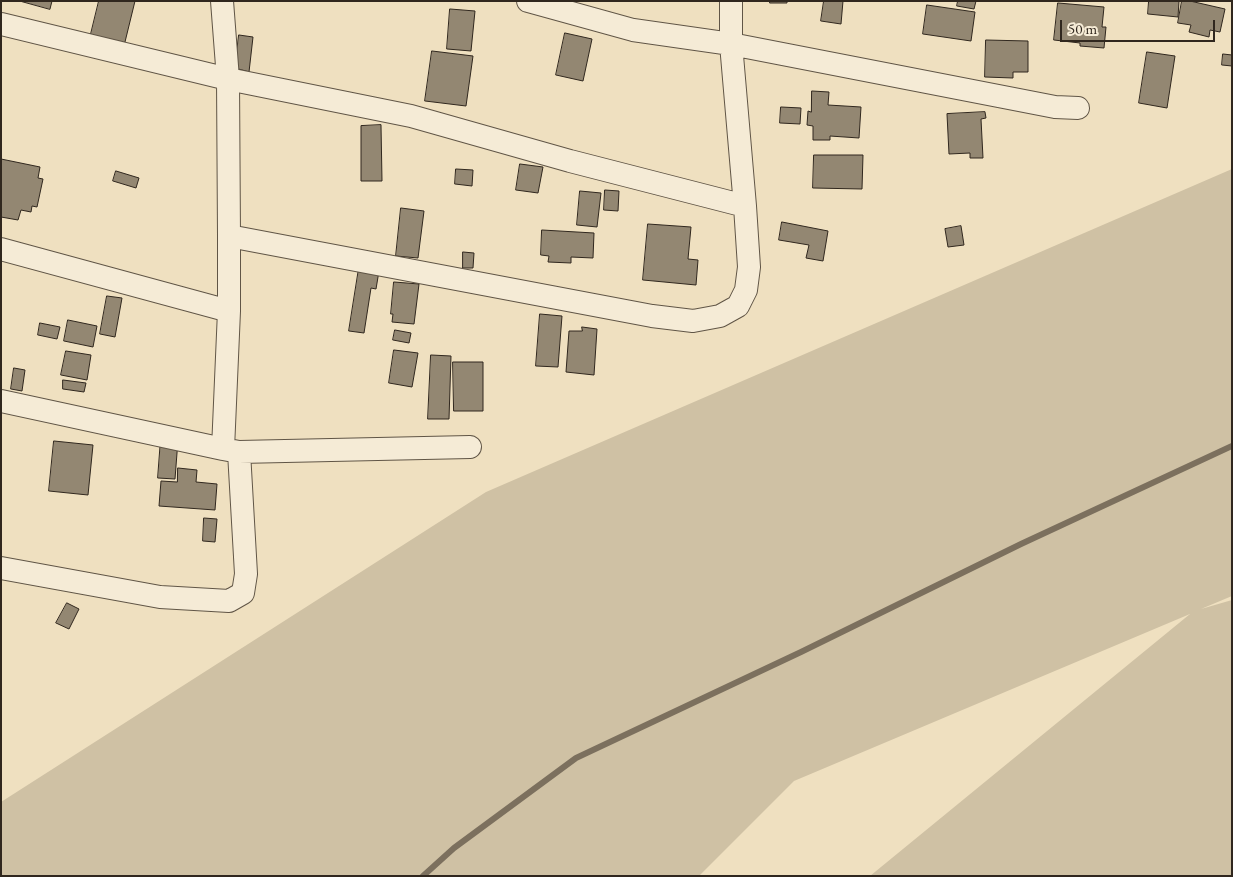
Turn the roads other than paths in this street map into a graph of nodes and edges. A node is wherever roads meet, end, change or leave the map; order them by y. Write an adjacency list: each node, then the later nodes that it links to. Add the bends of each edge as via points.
1 (222, 1): 6 (street)
2 (528, 1): 5 (street, via 633,30)
3 (731, 1): 5 (street)
4 (1, 24): 6 (street)
5 (731, 44): 7 (street, via 1055,107); 8 (street)
6 (228, 79): 8 (street, via 411,116); 9 (street)
7 (1078, 108)
8 (745, 206): 9 (street, via 749,267 746,290 738,306 720,316 693,322)
9 (229, 236): 11 (street)
10 (1, 249): 11 (street)
11 (229, 311): 14 (street)
12 (1, 401): 14 (street)
13 (470, 447): 14 (street)
14 (231, 451): 15 (street, via 246,574 243,593 229,601 160,597)
15 (6, 573)

